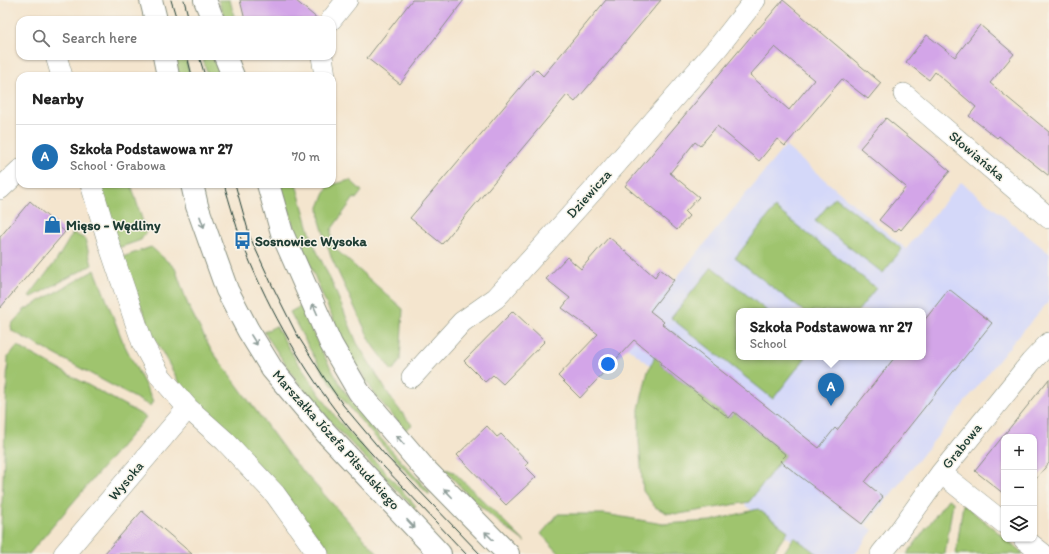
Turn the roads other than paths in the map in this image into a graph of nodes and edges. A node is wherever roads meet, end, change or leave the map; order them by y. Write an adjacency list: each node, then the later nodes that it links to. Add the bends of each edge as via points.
1 (152, 0): 5 (main road)
2 (205, 0): 6 (main road)
3 (347, 0): 7 (street)
4 (755, 0): 24 (street, Dziewicza, via 719,46 496,298 462,322)
5 (155, 16)
6 (211, 16)
7 (334, 16)
8 (57, 60): 12 (street)
9 (165, 60): 13 (main road)
10 (227, 60): 14 (main road)
11 (323, 60): 15 (street)
12 (61, 72)
13 (167, 72)
14 (232, 72)
15 (324, 72)
16 (904, 94): 22 (street, Słowiańska)
17 (16, 174): 21 (street)
18 (93, 188): 25 (street, via 143,344 161,378)
19 (193, 188): 31 (main road, Marszałka Józefa Piłsudskiego, one-way to 31, via 227,290 272,369 326,433)
20 (269, 188): 32 (main road, one-way to 20, via 425,469 359,392 322,324 282,233)
21 (0, 189)
22 (1049, 218)
23 (1049, 343): 26 (street, Grabowa)
24 (412, 377)
25 (188, 408): 29 (street, via 225,441 275,494); 30 (street, Wysoka)
26 (941, 473): 27 (street); 33 (street, Grabowa)
27 (1001, 521)
28 (1028, 542): 34 (street)
29 (309, 551)
30 (64, 554)
31 (440, 554)
32 (508, 554)
33 (881, 554)
34 (1043, 554)

